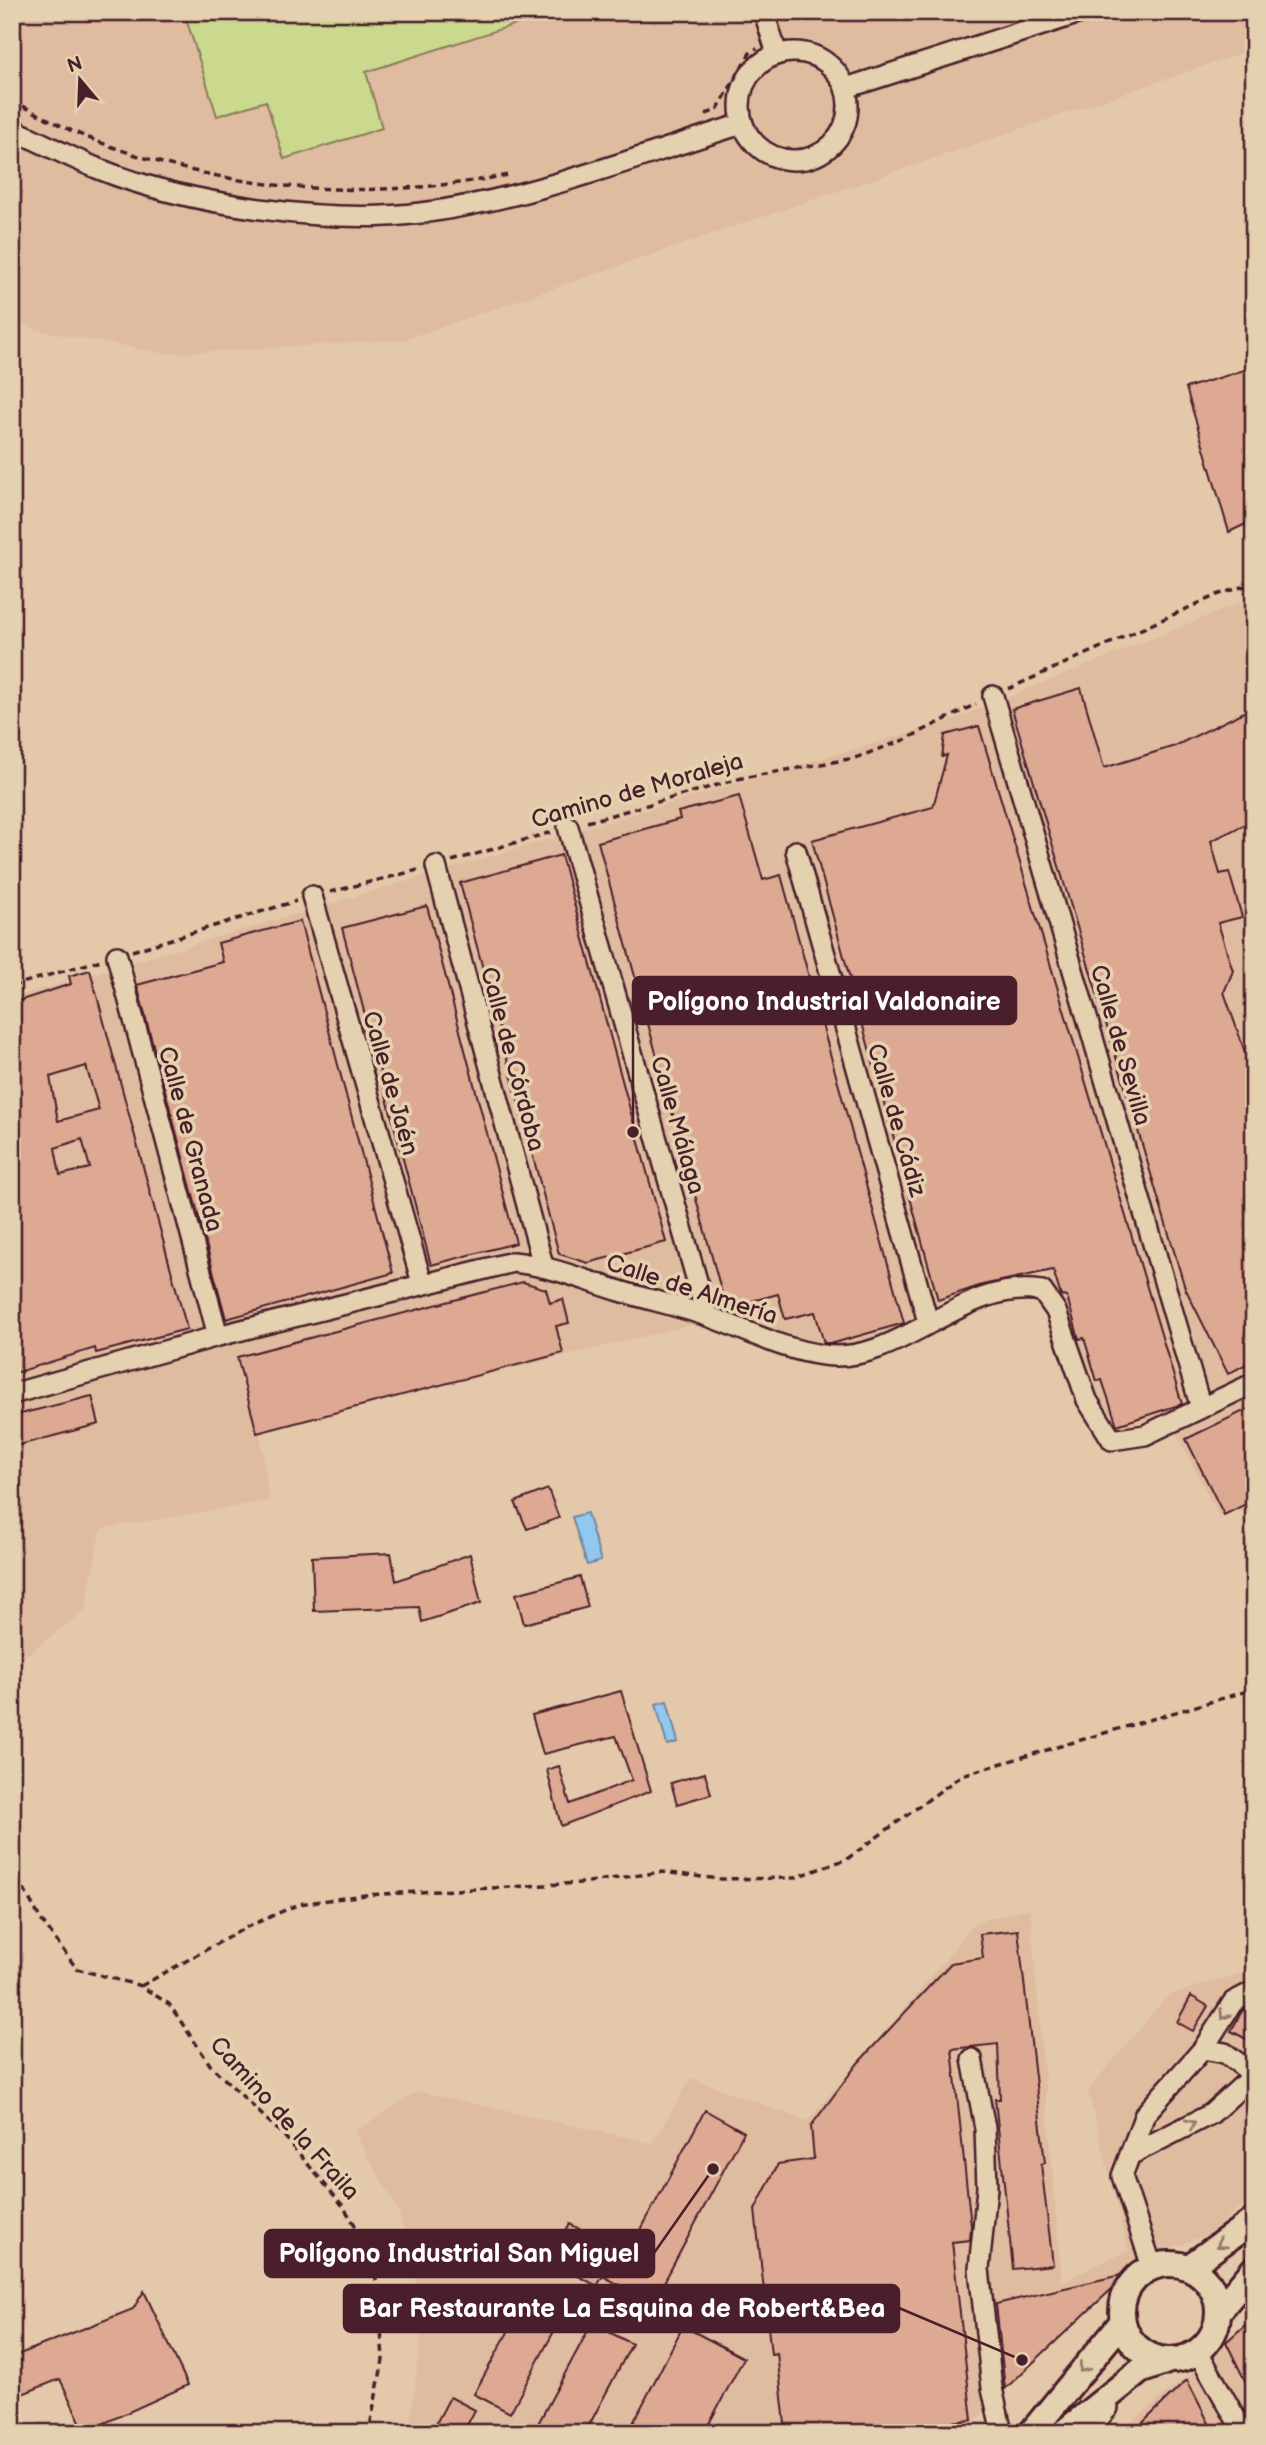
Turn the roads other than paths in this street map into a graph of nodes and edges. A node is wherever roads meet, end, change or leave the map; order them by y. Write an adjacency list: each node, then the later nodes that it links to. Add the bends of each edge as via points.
1 (764, 12): 3 (street)
2 (1083, 12): 4 (street)
3 (769, 50): 4 (street, via 811,54 826,61); 5 (street, via 750,75 741,98)
4 (846, 88): 5 (street, via 849,107 845,125 821,154 803,160 775,156 752,140)
5 (743, 124): 6 (street, via 520,193 421,213 335,218 199,198 100,170)
6 (12, 128)
7 (993, 696): 20 (street, Calle de Sevilla)
8 (568, 827): 15 (street, Calle Málaga)
9 (796, 851): 16 (street, Calle de Cádiz)
10 (436, 866): 13 (street, Calle de Córdoba)
11 (312, 896): 14 (street, Calle de Jaén)
12 (117, 956): 17 (street, Calle de Granada)
13 (543, 1265): 14 (street, Calle de Almería, via 513,1262); 15 (street, Calle de Almería)
14 (422, 1283): 17 (street, Calle de Almería)
15 (707, 1316): 16 (street, Calle de Almería, via 823,1356 866,1355)
16 (928, 1322): 20 (street, Calle de Almería, via 1000,1292 1042,1291 1056,1311 1087,1400 1112,1440 1145,1435)
17 (218, 1336): 19 (street, Calle de Almería)
18 (1254, 1383): 20 (street, Calle de Almería)
19 (12, 1394)
20 (1201, 1408)
21 (1254, 1991): 22 (street, one-way to 22, via 1233,2001)
22 (1203, 2049): 24 (street, via 1225,2053); 25 (street, via 1145,2113)
23 (972, 2059): 36 (street, via 985,2128 987,2188 979,2269 992,2388)
24 (1254, 2075): 25 (street, one-way to 24, via 1211,2114)
25 (1130, 2155): 27 (street, via 1122,2176)
26 (1254, 2220): 28 (main road, one-way to 28)
27 (1152, 2267): 28 (main road); 31 (main road, via 1136,2278 1126,2293)
28 (1189, 2267): 30 (main road, via 1205,2278 1215,2293)
29 (1254, 2269): 30 (main road)
30 (1219, 2312): 32 (main road, via 1215,2330)
31 (1123, 2321): 33 (main road, via 1136,2346); 34 (main road, one-way to 34)
32 (1198, 2351): 33 (main road); 40 (street)
33 (1163, 2363): 38 (main road, via 1140,2371); 39 (street)
34 (1038, 2424): 37 (street)
35 (1254, 2430): 40 (street)
36 (1002, 2433)
37 (1025, 2433)
38 (1063, 2433)
39 (1085, 2433)
40 (1246, 2433)

